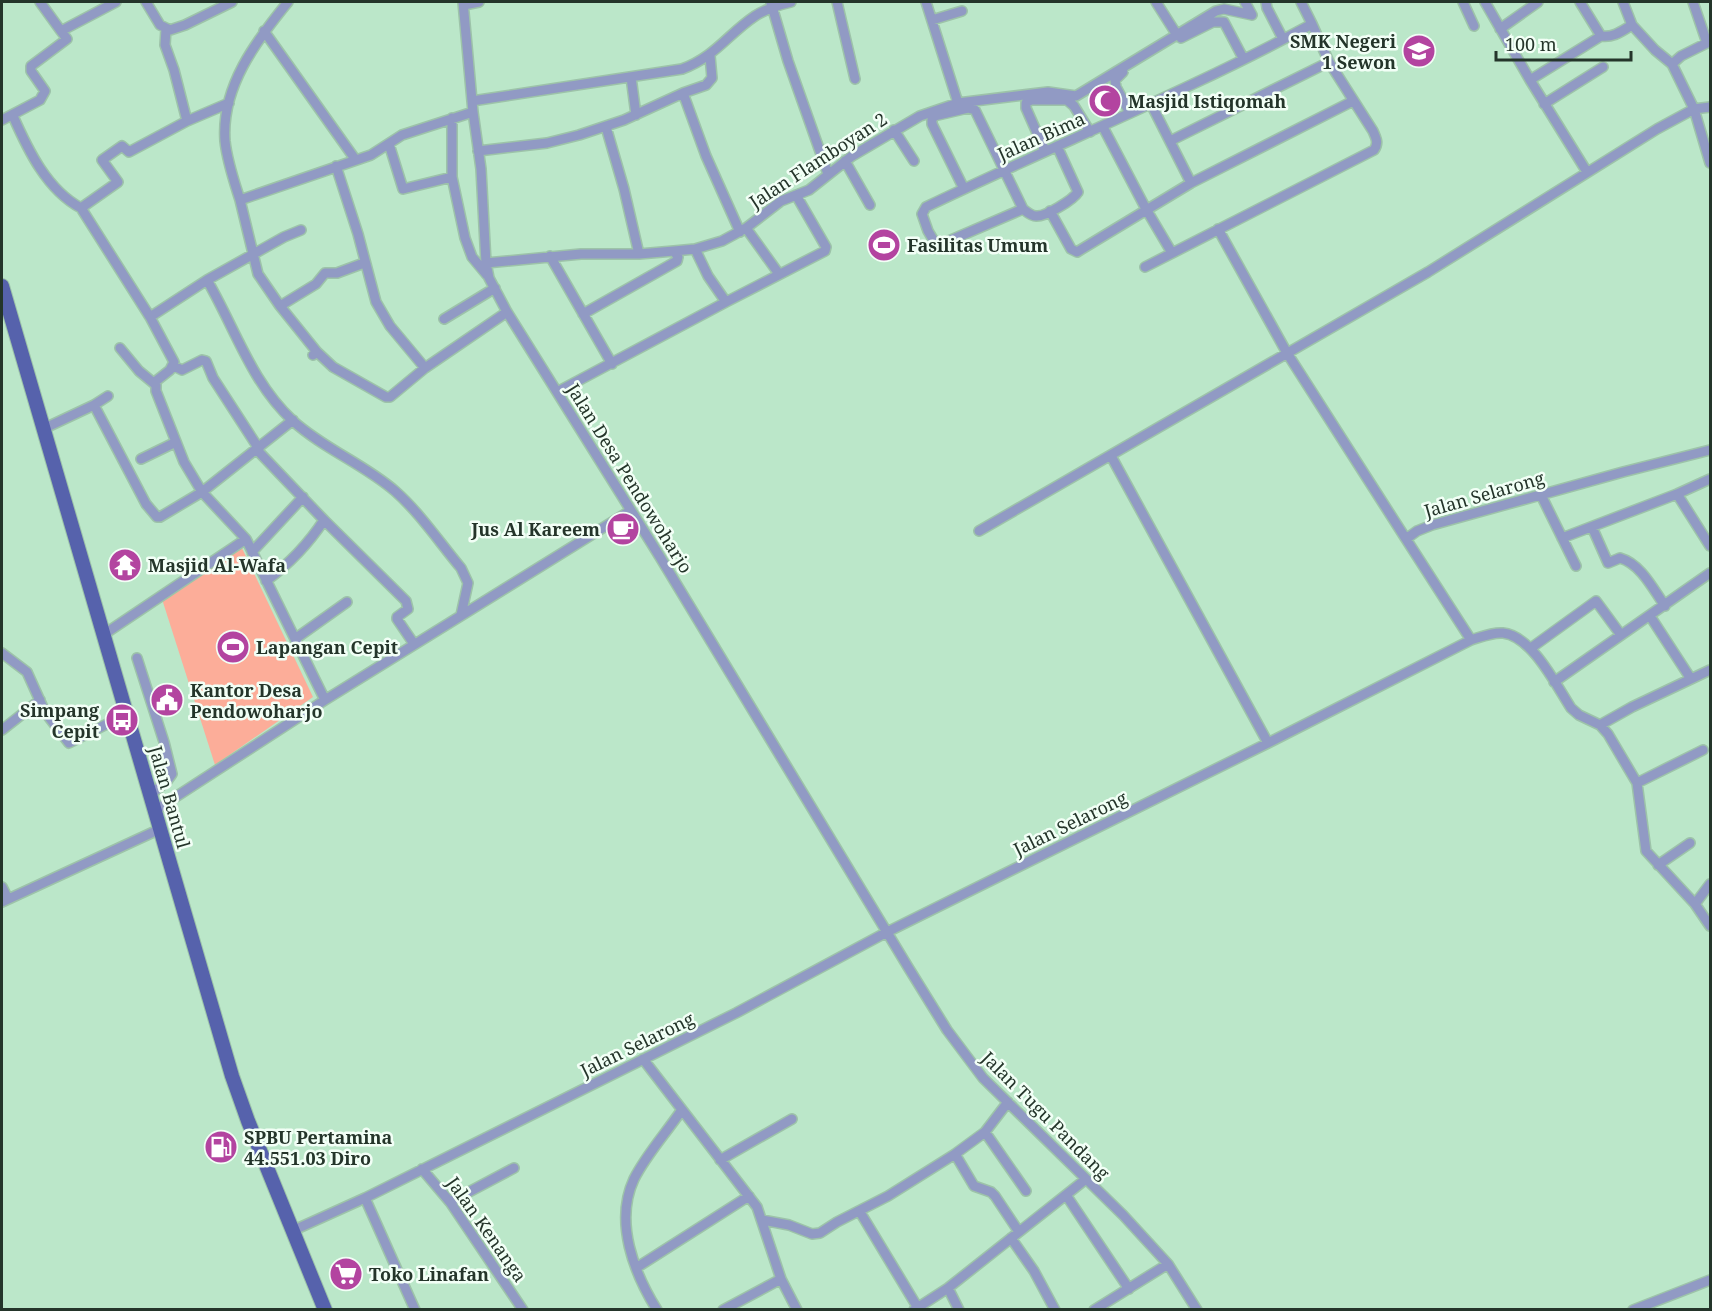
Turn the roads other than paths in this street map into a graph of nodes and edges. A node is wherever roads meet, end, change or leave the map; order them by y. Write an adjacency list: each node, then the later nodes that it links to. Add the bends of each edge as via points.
1 (40, 2): 31 (street)
2 (116, 2): 31 (street)
3 (146, 2): 29 (street)
4 (232, 2): 29 (street, via 185,25)
5 (288, 2): 32 (street)
6 (480, 2): 21 (street)
7 (791, 2): 22 (street)
8 (837, 2): 43 (street)
9 (926, 2): 25 (street)
10 (1156, 2): 33 (street)
11 (1245, 2): 24 (street)
12 (1261, 2): 24 (street)
13 (1266, 2): 35 (street)
14 (1301, 2): 26 (street)
15 (1463, 2): 28 (street)
16 (1485, 2): 30 (street)
17 (1538, 2): 30 (street)
18 (1580, 2): 34 (street)
19 (1623, 2): 27 (street)
20 (1693, 2): 36 (street)
21 (463, 3): 46 (street, Jalan Desa Pendowoharjo)
22 (771, 4): 37 (street); 77 (street)
23 (962, 11): 25 (street)
24 (1252, 15): 33 (street, Jalan Flamboyan 2, via 1224,9)
25 (932, 20): 49 (street)
26 (1312, 25): 35 (street, Jalan Bima); 39 (street)
27 (1632, 25): 34 (street, via 1615,35); 40 (street)
28 (1474, 26)
29 (166, 29): 60 (street, via 165,45)
30 (1500, 29): 44 (street)
31 (61, 31): 57 (street, via 67,39 31,66 45,94)
32 (264, 31): 48 (street, via 242,67); 70 (street)
33 (1177, 34): 49 (street, Jalan Flamboyan 2, via 1076,96 1047,92)
34 (1601, 36): 44 (street)
35 (1283, 39): 38 (street, Jalan Bima)
36 (1709, 42): 40 (street)
37 (710, 56): 42 (street, via 682,69); 45 (street, via 710,82)
38 (1243, 58): 50 (street, Jalan Bima); 55 (street, via 1228,26 1213,22 1118,75 1116,87)
39 (1329, 62): 47 (street); 65 (street)
40 (1672, 64): 53 (street)
41 (1603, 67): 51 (street)
42 (631, 77): 46 (street); 56 (street)
43 (855, 80)
44 (1530, 80): 51 (street)
45 (683, 93): 56 (street); 90 (street, via 706,156)
46 (472, 101): 54 (street, Jalan Desa Pendowoharjo)
47 (1353, 101): 79 (street); 88 (street, via 1377,139 1374,150)
48 (229, 103): 60 (street); 82 (street, via 225,141)
49 (958, 103): 63 (street, Jalan Flamboyan 2, via 931,111)
50 (1151, 104): 55 (street, Jalan Bima); 65 (street)
51 (1544, 104): 76 (street)
52 (1710, 107): 53 (street)
53 (1694, 109): 73 (street); 76 (street)
54 (473, 112): 58 (street); 68 (street, Jalan Desa Pendowoharjo)
55 (1130, 113): 62 (street, Jalan Bima)
56 (636, 115): 61 (street)
57 (13, 116): 59 (street); 84 (street, via 44,173 66,198)
58 (452, 118): 66 (street, via 402,135); 78 (street)
59 (2, 120)
60 (187, 121): 84 (street, via 129,152 123,146 102,160 118,182)
61 (606, 126): 68 (street, via 558,141); 94 (street)
62 (1103, 126): 64 (street, Jalan Bima); 86 (street)
63 (894, 130): 71 (street, Jalan Flamboyan 2); 72 (street)
64 (1090, 132): 67 (street, Jalan Bima); 69 (street, via 1067,100 1030,100 1026,108)
65 (1170, 141): 79 (street)
66 (389, 144): 70 (street); 78 (street, via 403,189)
67 (1057, 146): 69 (street, Jalan Bima); 87 (street, via 1078,192)
68 (478, 151): 98 (street, Jalan Desa Pendowoharjo)
69 (1045, 151): 75 (street, Jalan Bima)
70 (355, 159): 74 (street)
71 (845, 161): 77 (street, Jalan Flamboyan 2); 83 (street)
72 (914, 161)
73 (1710, 163)
74 (336, 166): 82 (street); 97 (street)
75 (1006, 170): 80 (street, Jalan Bima); 80 (street, via 973,109 934,116 932,124); 85 (street)
76 (1587, 172): 112 (street, via 1428,272)
77 (828, 174): 81 (street, Jalan Flamboyan 2)
78 (452, 177): 101 (street, via 465,238 472,257)
79 (1191, 183): 86 (street)
80 (964, 189): 85 (street, Jalan Bima, via 926,207 922,214 935,245 948,243)
81 (796, 195): 90 (street, Jalan Flamboyan 2, via 777,203); 100 (street, via 826,249)
82 (240, 200): 95 (street)
83 (870, 205)
84 (81, 208): 109 (street)
85 (1023, 209): 87 (street, via 1038,216)
86 (1146, 209): 87 (street, via 1077,252 1071,249); 93 (street)
87 (1050, 211)
88 (1218, 228): 93 (street); 112 (street)
89 (301, 230): 95 (street)
90 (743, 230): 91 (street, Jalan Flamboyan 2); 100 (street)
91 (695, 249): 92 (street, Jalan Flamboyan 2); 105 (street)
92 (674, 251): 94 (street, Jalan Flamboyan 2); 108 (street, via 677,261)
93 (1172, 253): 99 (street)
94 (639, 254): 96 (street, Jalan Flamboyan 2)
95 (253, 255): 102 (street); 106 (street, via 262,282)
96 (550, 256): 98 (street, Jalan Flamboyan 2); 108 (street)
97 (364, 263): 106 (street, via 338,273 325,273 316,284); 115 (street, via 383,316)
98 (486, 263): 101 (street, Jalan Desa Pendowoharjo)
99 (1145, 267)
100 (779, 274): 105 (street)
101 (489, 278): 104 (street, Jalan Desa Pendowoharjo)
102 (207, 280): 109 (street); 120 (street, via 258,378)
103 (2, 286): 121 (main road, Jalan Bantul)
104 (495, 288): 107 (street, Jalan Desa Pendowoharjo); 110 (street)
105 (726, 302): 113 (street)
106 (280, 306): 115 (street, via 315,354 386,397)
107 (507, 312): 115 (street); 117 (street, Jalan Desa Pendowoharjo)
108 (583, 314): 113 (street)
109 (150, 317): 114 (street)
110 (444, 319)
111 (120, 348): 116 (street)
112 (1287, 353): 125 (street); 137 (street)
113 (612, 364): 117 (street)
114 (174, 366): 116 (street, via 160,376); 123 (street, via 182,370 206,361)
115 (425, 368)
116 (156, 385): 122 (street)
117 (557, 392): 132 (street, Jalan Desa Pendowoharjo)
118 (108, 396): 119 (street)
119 (94, 405): 121 (street); 128 (street, via 146,504 157,517)
120 (293, 420): 123 (street); 146 (street, via 395,491 409,505 468,579)
121 (43, 429): 148 (main road, Jalan Bantul)
122 (177, 442): 126 (street); 128 (street)
123 (258, 449): 128 (street); 131 (street)
124 (1710, 450): 130 (street, Jalan Selarong)
125 (1111, 456): 135 (street); 164 (street)
126 (141, 459)
127 (1710, 478): 129 (street)
128 (202, 492): 138 (street)
129 (1677, 494): 134 (street); 139 (street)
130 (1541, 495): 136 (street); 137 (street, Jalan Selarong, via 1432,525)
131 (303, 497): 133 (street); 140 (street)
132 (630, 511): 146 (street); 177 (street, Jalan Desa Pendowoharjo)
133 (324, 520): 143 (street, via 304,547); 152 (street, via 406,601 408,609 397,619)
134 (1592, 527): 136 (street); 145 (street, via 1608,562 1620,558 1630,562)
135 (979, 531)
136 (1562, 538): 141 (street)
137 (1406, 539): 151 (street)
138 (246, 540): 140 (street); 148 (street)
139 (1710, 546)
140 (252, 552): 143 (street)
141 (1576, 566)
142 (1710, 573): 145 (street)
143 (266, 581): 150 (street)
144 (347, 602): 150 (street)
145 (1665, 606): 147 (street)
146 (461, 615): 152 (street)
147 (1650, 616): 149 (street); 157 (street)
148 (103, 635): 161 (main road, Jalan Bantul)
149 (1621, 635): 153 (street, via 1596,601); 158 (street)
150 (295, 639): 160 (street)
151 (1471, 640): 153 (street, Jalan Selarong, via 1500,633 1518,637); 164 (street, Jalan Selarong)
152 (414, 644): 160 (street)
153 (1531, 648): 158 (street)
154 (2, 652): 159 (street, via 27,672)
155 (137, 658): 167 (street, via 171,774)
156 (1710, 670): 157 (street)
157 (1691, 679): 162 (street)
158 (1554, 682): 162 (street, via 1571,708)
159 (40, 700): 161 (street, via 69,743); 163 (street)
160 (325, 700): 168 (street)
161 (128, 714): 167 (main road, Jalan Bantul)
162 (1600, 725): 166 (street)
163 (2, 730)
164 (1268, 743): 177 (street, Jalan Selarong)
165 (1703, 750): 166 (street)
166 (1637, 783): 171 (street, via 1643,846)
167 (150, 795): 168 (main road, Jalan Bantul)
168 (154, 811): 169 (main road, Jalan Bantul)
169 (160, 829): 174 (street); 195 (main road, Jalan Bantul, via 232,1076)
170 (1690, 843): 171 (street)
171 (1658, 865): 175 (street)
172 (1710, 884): 175 (street)
173 (2, 887): 174 (street)
174 (5, 900)
175 (1695, 904): 176 (street)
176 (1710, 926)
177 (886, 932): 178 (street, Jalan Selarong); 179 (street, Jalan Tugu Pandang, via 965,1057)
178 (643, 1059): 180 (street); 186 (street, Jalan Selarong)
179 (1008, 1102): 182 (street); 187 (street, Jalan Tugu Pandang)
180 (681, 1111): 184 (street); 198 (street, via 628,1193 628,1242)
181 (792, 1119): 184 (street)
182 (985, 1132): 183 (street); 188 (street)
183 (955, 1154): 193 (street); 196 (street, via 974,1186 992,1192)
184 (720, 1160): 190 (street)
185 (514, 1168): 192 (street)
186 (422, 1169): 191 (street, Jalan Selarong); 192 (street, Jalan Kenanga)
187 (1086, 1179): 189 (street); 197 (street, Jalan Tugu Pandang)
188 (1026, 1191)
189 (1066, 1195): 196 (street); 202 (street)
190 (749, 1196): 194 (street); 198 (street)
191 (365, 1198): 195 (street, Jalan Selarong); 206 (street)
192 (450, 1202): 207 (street, Jalan Kenanga)
193 (860, 1212): 194 (street, via 816,1234); 204 (street)
194 (762, 1220): 199 (street)
195 (292, 1231): 205 (main road, Jalan Bantul)
196 (1015, 1235): 201 (street); 211 (street)
197 (1168, 1264): 202 (street); 213 (street, Jalan Tugu Pandang)
198 (636, 1268): 208 (street)
199 (781, 1279): 203 (street); 209 (street)
200 (1710, 1280): 214 (street)
201 (948, 1288): 204 (street); 210 (street)
202 (1129, 1289): 212 (street)
203 (728, 1308)
204 (916, 1309)
205 (325, 1310)
206 (415, 1310)
207 (523, 1310)
208 (657, 1310)
209 (797, 1310)
210 (959, 1310)
211 (1055, 1310)
212 (1094, 1310)
213 (1197, 1310)
214 (1633, 1310)

